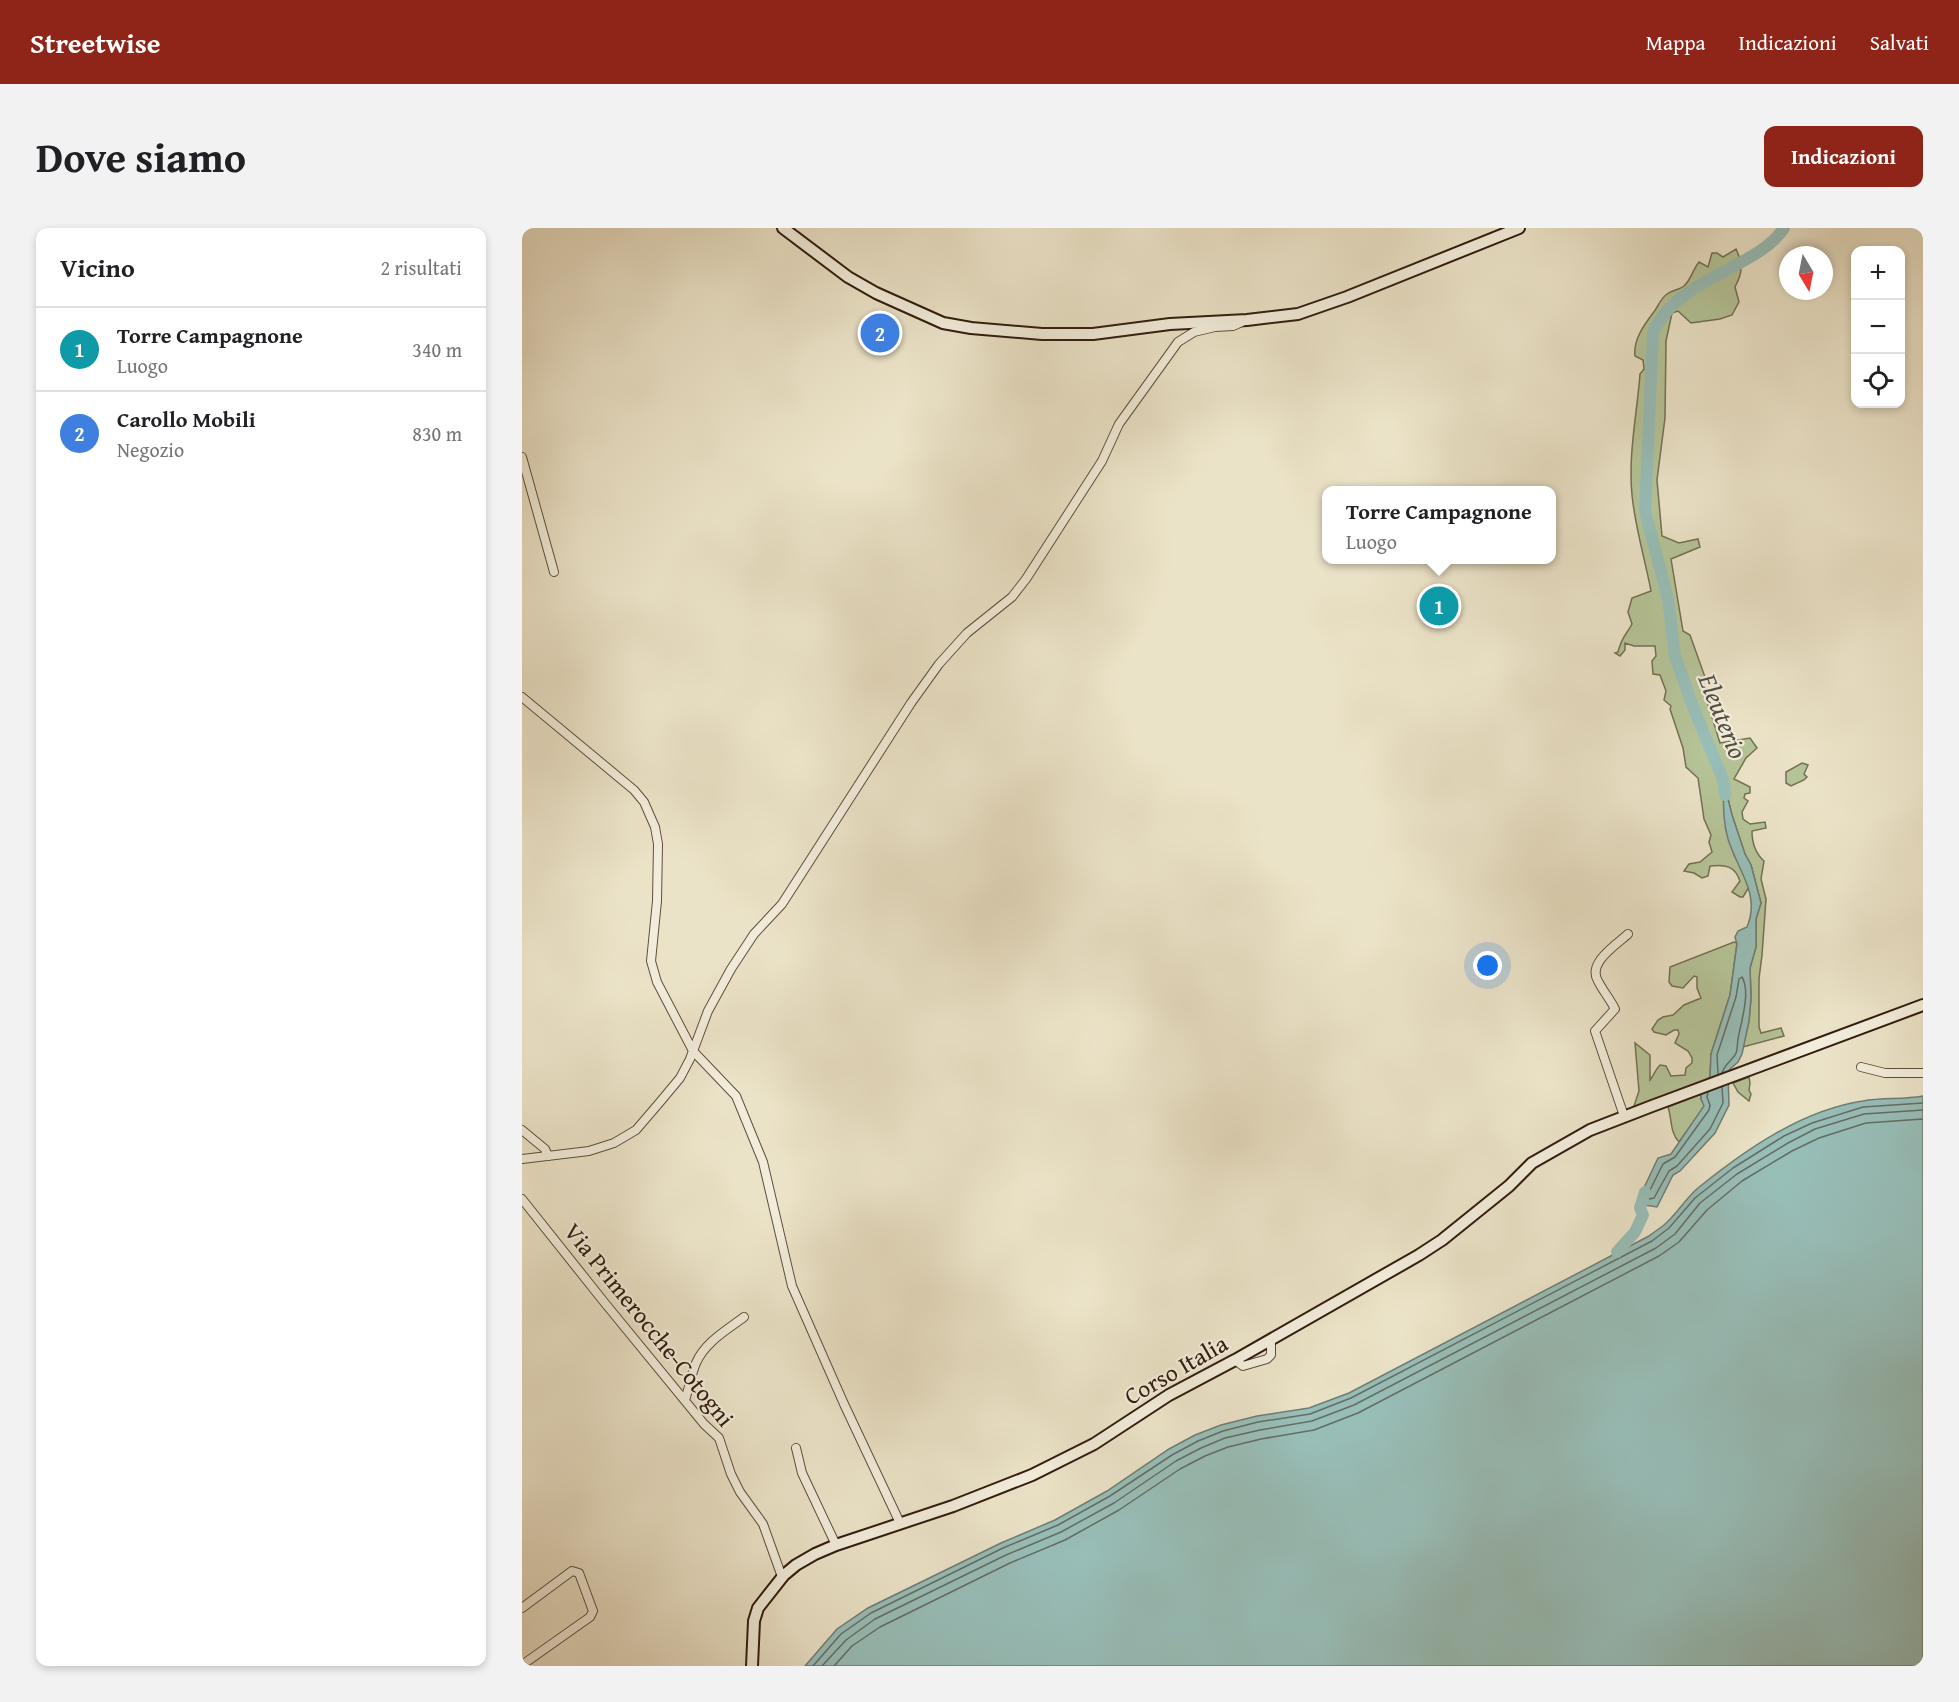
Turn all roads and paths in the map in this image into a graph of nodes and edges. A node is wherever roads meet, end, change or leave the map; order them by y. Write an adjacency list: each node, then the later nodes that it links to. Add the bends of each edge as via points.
1 (783, 228): 3 (street, via 848,277 943,323 1042,334 1093,334)
2 (1519, 228): 3 (street, via 1326,305 1298,314)
3 (1247, 320): 9 (street, via 1194,332 1178,342 1119,424 1102,461 1026,579 1012,597 967,633 911,703 782,904 754,934 731,969 708,1011)
4 (522, 457): 5 (street)
5 (554, 572)
6 (522, 697): 9 (street, via 644,802 658,844 651,961 657,982)
7 (1628, 933): 12 (street, via 1595,968 1597,981 1615,1009 1595,1031)
8 (1923, 1005): 12 (street, Corso Italia)
9 (693, 1052): 14 (street, via 680,1078 636,1130 590,1151); 20 (street, via 736,1096 763,1162 792,1286)
10 (1861, 1067): 11 (street, via 1885,1073)
11 (1923, 1073)
12 (1624, 1116): 20 (street, Corso Italia, via 1590,1130 1532,1164 1442,1240 1169,1395 1094,1444 1032,1475)
13 (522, 1130): 14 (street)
14 (548, 1156): 15 (street)
15 (522, 1160)
16 (522, 1199): 18 (street, Via Primerocche-Cotogni)
17 (744, 1317): 18 (street, via 702,1353)
18 (685, 1400): 22 (street, Via Primerocche-Cotogni, via 719,1438 731,1474 763,1524)
19 (796, 1448): 21 (street, via 802,1473)
20 (900, 1523): 21 (street, Corso Italia)
21 (836, 1545): 22 (street, Corso Italia, via 814,1554)
22 (782, 1577): 25 (street, Corso Italia, via 758,1608)
23 (522, 1608): 24 (street, via 572,1571 579,1573 593,1611)
24 (522, 1665)
25 (752, 1666)

